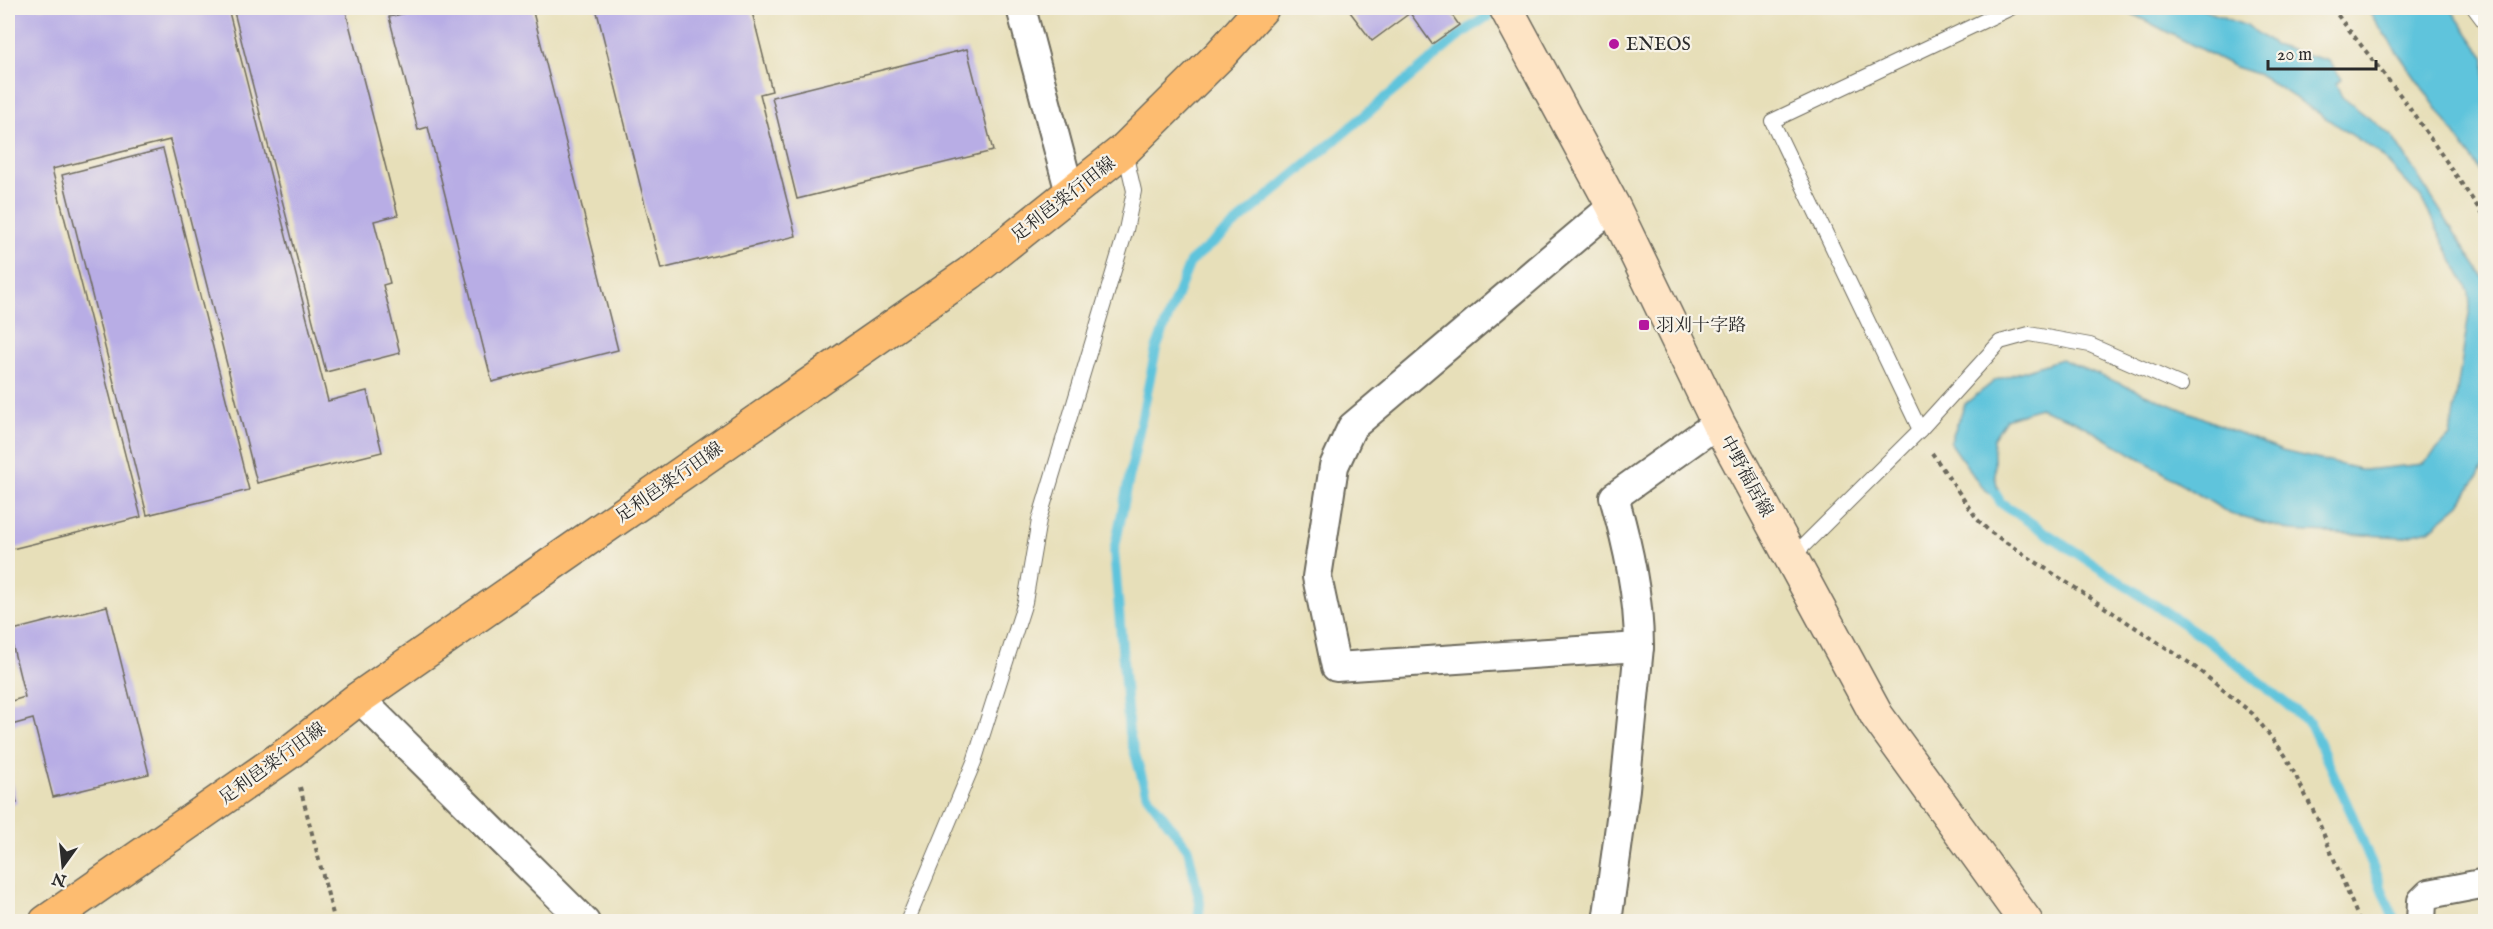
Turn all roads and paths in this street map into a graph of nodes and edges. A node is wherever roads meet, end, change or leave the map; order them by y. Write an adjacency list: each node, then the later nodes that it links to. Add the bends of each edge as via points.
1 (1021, 8): 9 (street)
2 (1262, 8): 8 (main road, 足利邑楽行田線)
3 (1506, 8): 10 (main road, 中野福居線)
4 (2012, 8): 14 (lane, via 1772,122)
5 (2332, 8): 11 (path, via 2404,100)
6 (2474, 8): 7 (lane)
7 (2486, 24)
8 (1124, 150): 9 (main road, 足利邑楽行田線); 23 (lane, via 1134,191 1126,231 1039,519 1025,602 974,762)
9 (1070, 194): 17 (main road, 足利邑楽行田線, via 970,273)
10 (1613, 206): 13 (main road, 中野福居線); 16 (street, via 1352,427 1334,466 1317,577 1336,667)
11 (2486, 219)
12 (2181, 385): 14 (lane, via 2090,345 2029,334 2000,342)
13 (1718, 423): 15 (main road, 中野福居線); 16 (street, via 1614,497 1629,550)
14 (1920, 430): 15 (lane); 26 (path, via 1971,510 1990,532 2191,664 2253,714 2285,755 2317,818)
15 (1791, 558): 25 (main road, 中野福居線, via 1878,716)
16 (1639, 646): 24 (street)
17 (359, 698): 18 (main road, 足利邑楽行田線); 22 (street)
18 (291, 751): 20 (main road, 足利邑楽行田線); 21 (path)
19 (2486, 883): 27 (street, via 2429,894 2422,901)
20 (46, 921)
21 (334, 921)
22 (585, 921)
23 (907, 921)
24 (1607, 921)
25 (2026, 921)
26 (2360, 921)
27 (2421, 921)

